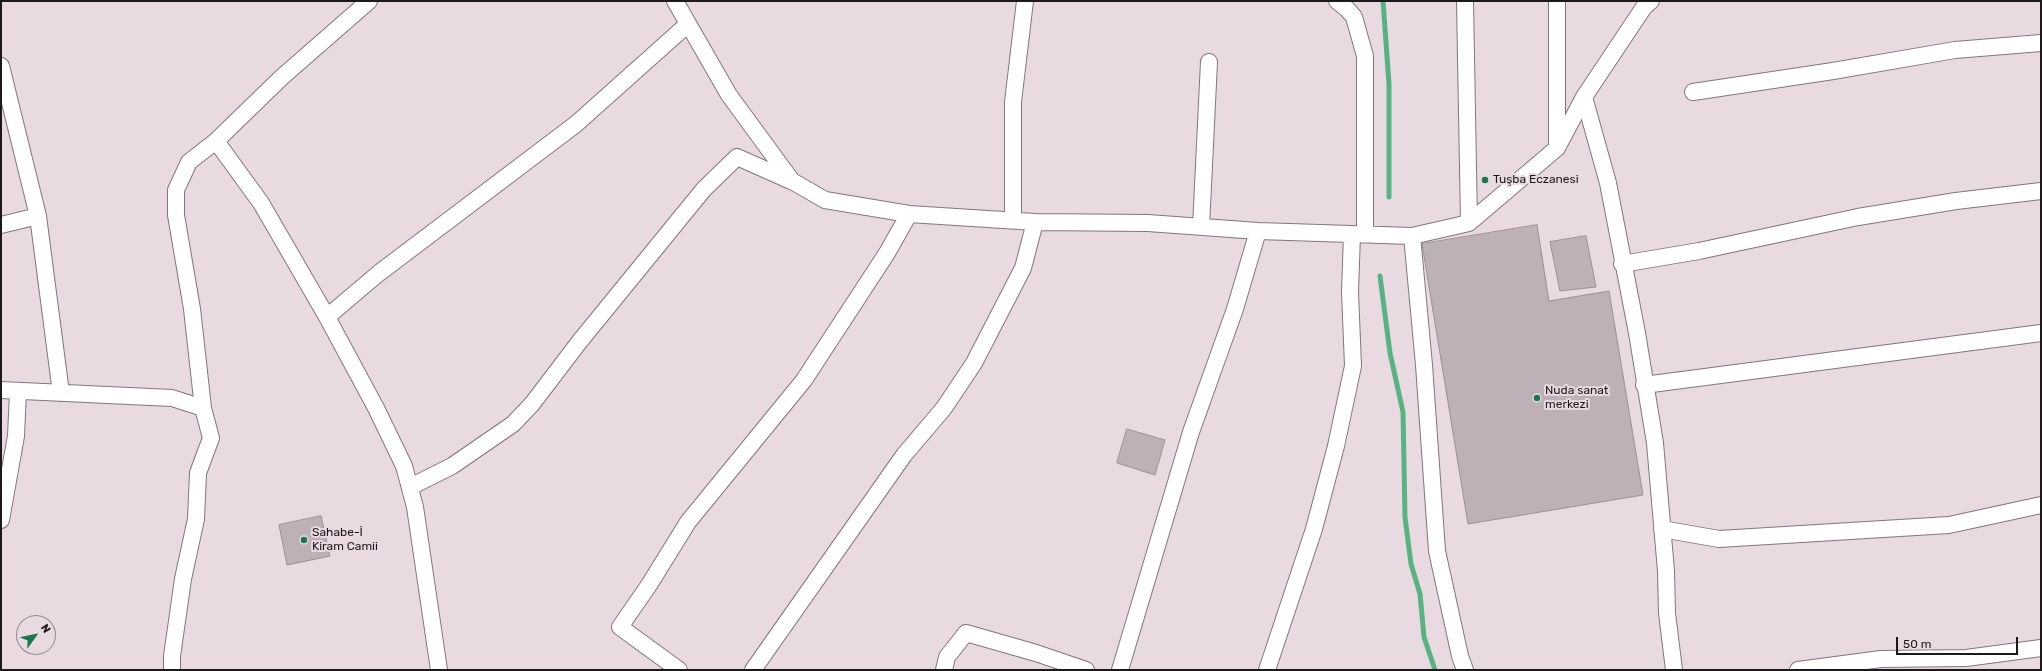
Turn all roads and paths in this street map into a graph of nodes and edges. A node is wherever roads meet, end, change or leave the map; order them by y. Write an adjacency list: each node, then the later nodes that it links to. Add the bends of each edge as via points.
1 (369, 1): 14 (street, via 282,77)
2 (675, 1): 8 (street)
3 (1025, 1): 20 (street, via 1012,102)
4 (1337, 1): 26 (street, via 1354,18 1365,56)
5 (1465, 1): 22 (street)
6 (1557, 1): 15 (street)
7 (1647, 3): 13 (street)
8 (688, 24): 16 (street, via 729,95); 29 (street, via 576,124 379,273)
9 (2041, 43): 12 (street, via 1955,50 1825,73)
10 (1209, 62): 24 (street)
11 (1, 66): 19 (street)
12 (1693, 92)
13 (1584, 97): 15 (street); 28 (street, via 1608,183)
14 (216, 141): 29 (street, via 260,203); 35 (street, via 189,162 176,190 176,216 192,309)
15 (1557, 148): 22 (street)
16 (792, 181): 18 (street, via 824,200); 36 (street, via 738,158 704,189 532,404 513,424 452,466)
17 (2041, 191): 28 (street, via 1956,201 1858,217 1699,251)
18 (909, 214): 20 (street); 43 (street, via 887,253 804,380 688,522 650,585 620,627)
19 (38, 216): 23 (street); 34 (street)
20 (1013, 220): 21 (street)
21 (1035, 222): 24 (street, via 1148,223); 44 (street, via 1024,268 974,363 944,408 904,455)
22 (1469, 223): 27 (street)
23 (1, 225)
24 (1201, 227): 25 (street)
25 (1258, 231): 26 (street); 47 (street, via 1235,309 1192,432)
26 (1359, 234): 27 (street); 48 (street, via 1350,292 1353,366 1314,530)
27 (1412, 236): 49 (street, via 1437,551)
28 (1622, 264): 31 (street, via 1637,333)
29 (327, 317): 36 (street, via 392,440)
30 (2041, 333): 31 (street)
31 (1644, 385): 39 (street, via 1655,443)
32 (1, 390): 33 (street)
33 (18, 392): 34 (street); 38 (street, via 16,436)
34 (61, 393): 35 (street, via 172,398)
35 (203, 408): 41 (street, via 211,438 198,472 196,519 183,579)
36 (410, 487): 42 (street)
37 (2041, 505): 39 (street, via 1949,525 1719,540)
38 (1, 520)
39 (1662, 529): 50 (street, via 1667,613)
40 (2041, 648): 51 (street, via 1966,658 1881,659)
41 (172, 670)
42 (439, 670)
43 (679, 670)
44 (753, 670)
45 (944, 670): 46 (street, via 947,657 966,633)
46 (1086, 670)
47 (1120, 670)
48 (1267, 670)
49 (1465, 670)
50 (1674, 670)
51 (1798, 670)

